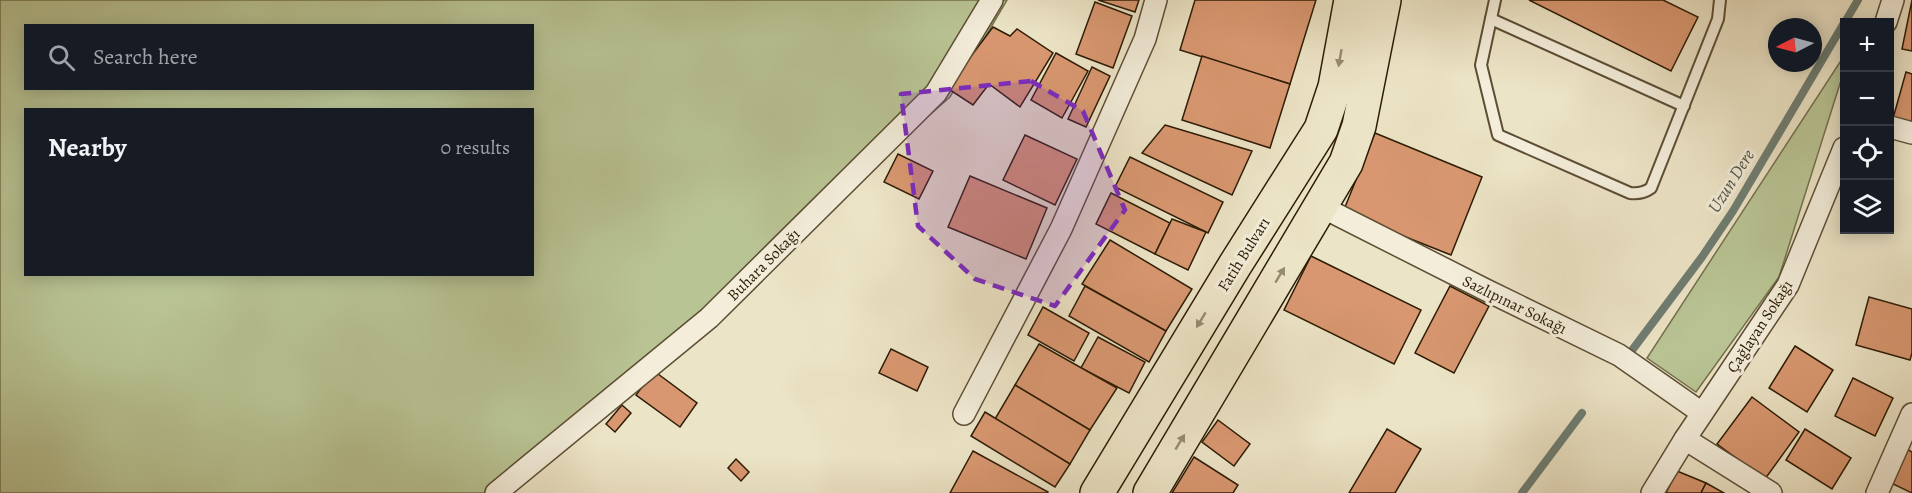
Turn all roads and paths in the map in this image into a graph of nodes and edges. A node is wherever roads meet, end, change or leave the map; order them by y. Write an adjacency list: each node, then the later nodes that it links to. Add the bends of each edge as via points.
1 (992, 0): 19 (street, Buhara Sokağı, via 936,93 709,318)
2 (1156, 0): 16 (street, via 1145,39 1061,229)
3 (1351, 0): 20 (main road, Fatih Bulvarı, one-way to 20, via 1335,87 1322,129)
4 (1384, 0): 14 (main road, via 1359,126 1346,162)
5 (1495, 0): 9 (lane)
6 (1720, 0): 10 (lane, via 1718,19)
7 (1893, 0): 8 (street)
8 (1887, 18)
9 (1491, 19): 10 (lane); 10 (lane, via 1481,65 1498,135 1630,193 1641,193 1651,188)
10 (1684, 106)
11 (1894, 128): 12 (street)
12 (1912, 134)
13 (1840, 160): 15 (street, Çağlayan Sokağı, via 1788,285)
14 (1320, 206): 15 (street, Sazlıpınar Sokağı, via 1619,354); 21 (main road, one-way to 14)
15 (1702, 413): 18 (street, Çağlayan Sokağı)
16 (964, 414)
17 (1912, 414): 24 (street)
18 (1685, 439): 22 (street, Çağlayan Sokağı); 23 (street)
19 (496, 493)
20 (1097, 493)
21 (1150, 493)
22 (1652, 493)
23 (1771, 493)
24 (1877, 493)

